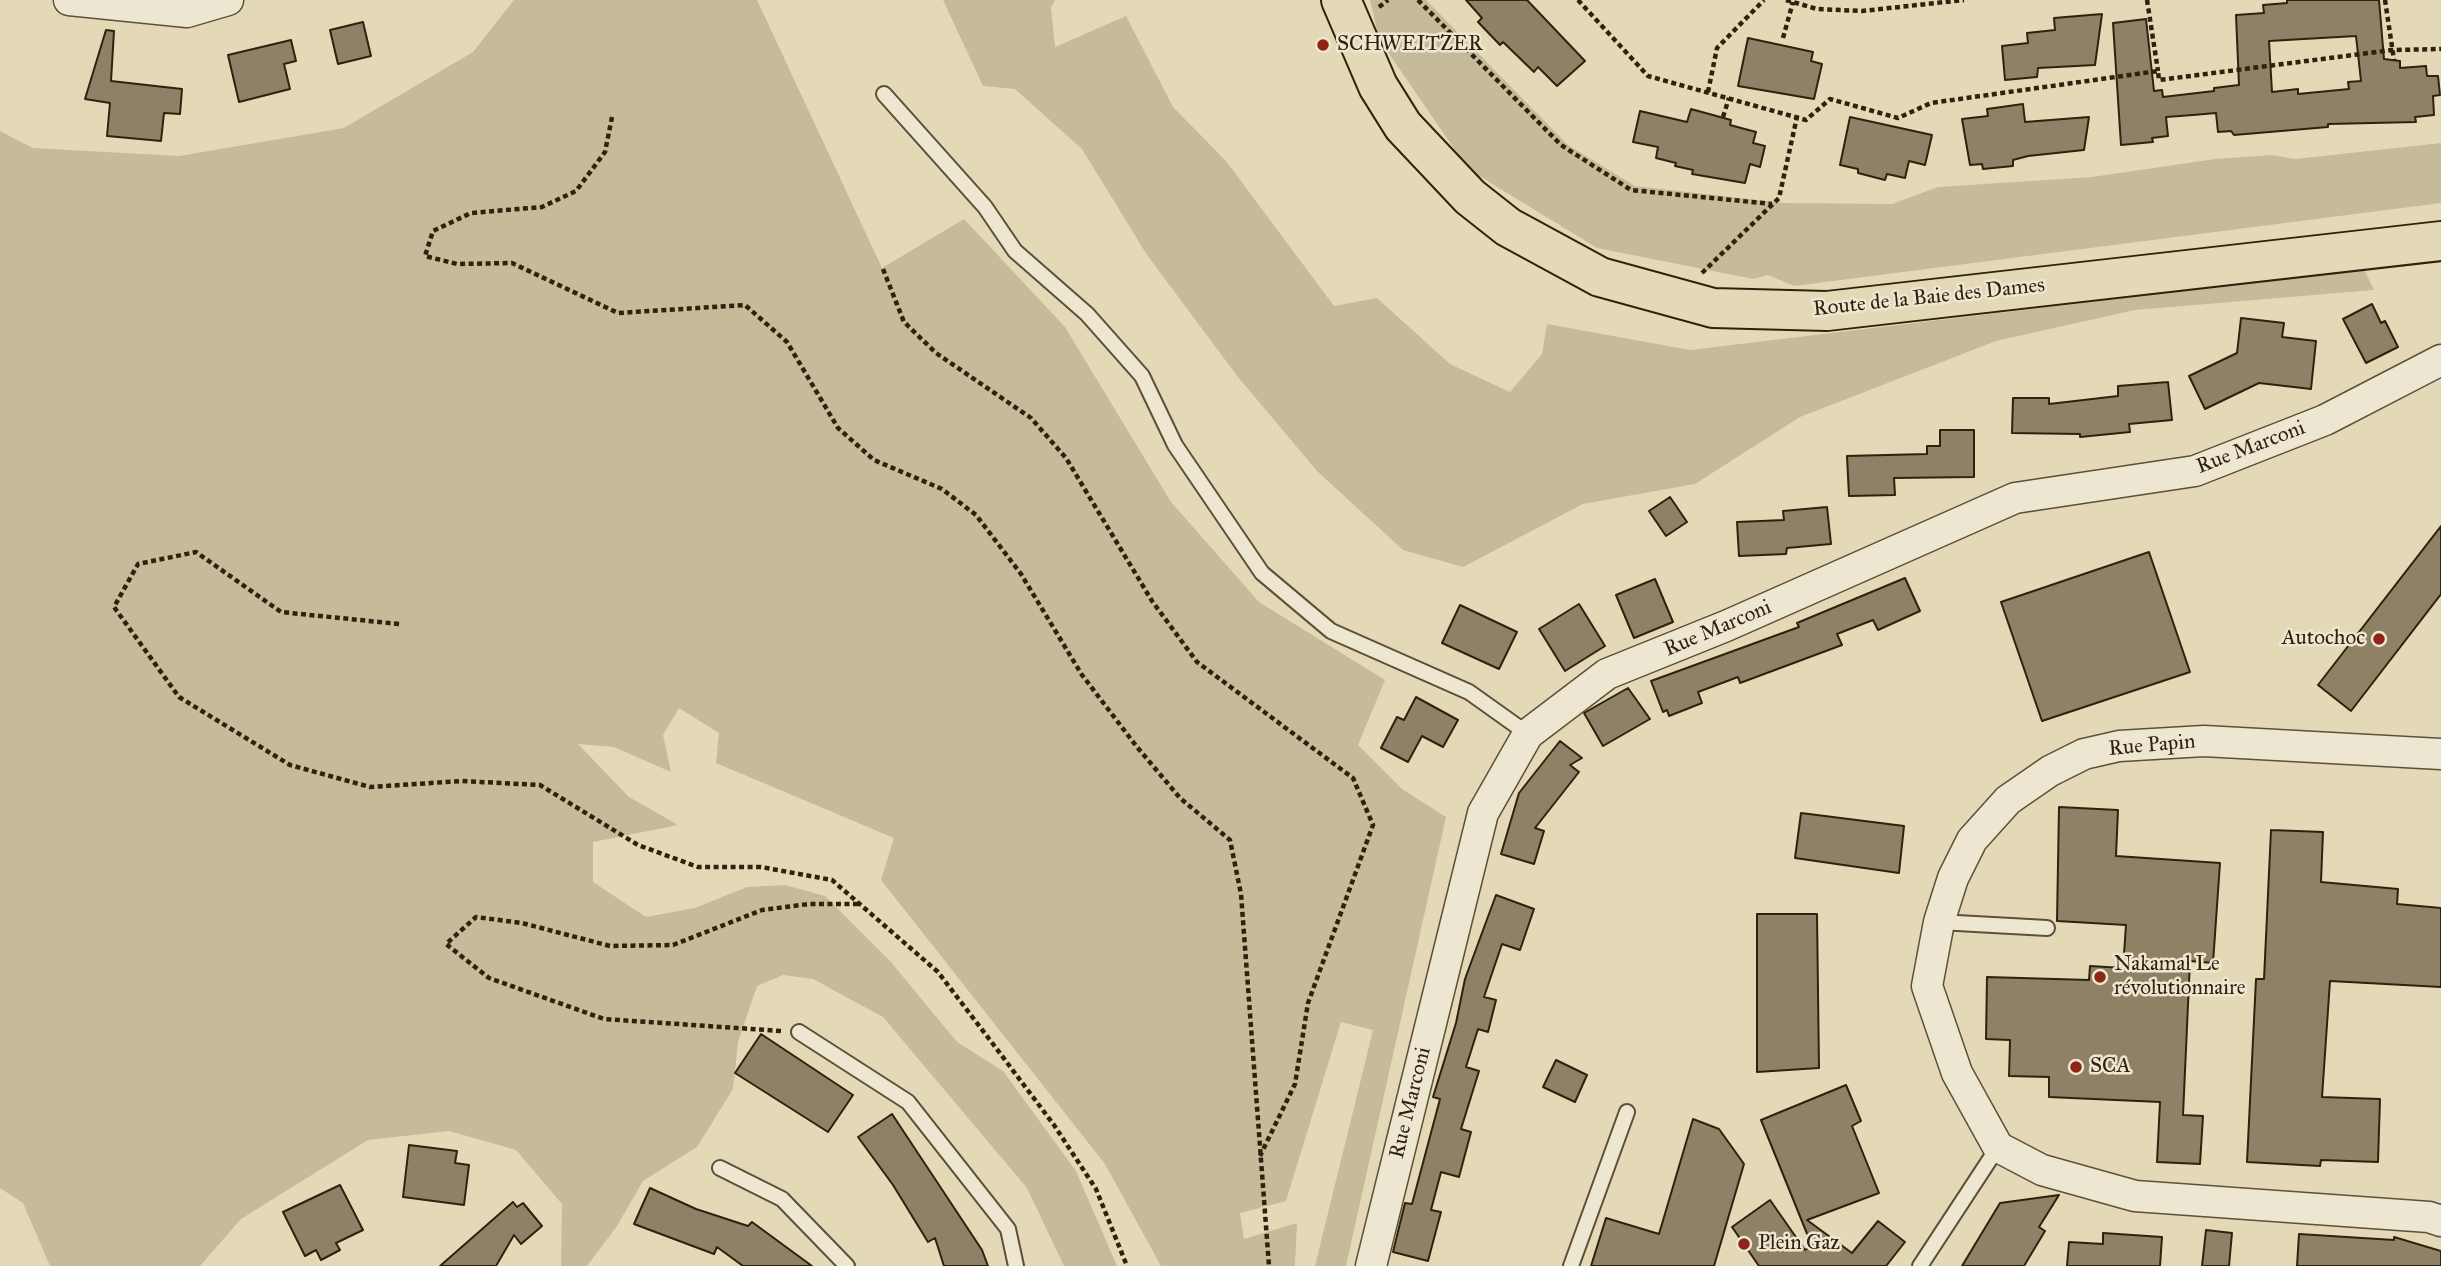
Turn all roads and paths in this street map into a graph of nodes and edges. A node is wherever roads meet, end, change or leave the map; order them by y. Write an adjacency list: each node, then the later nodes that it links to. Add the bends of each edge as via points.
1 (69, 0): 2 (street, via 187,12)
2 (228, 0)
3 (1340, 0): 24 (main road, Route de la Baie des Dames, via 1378,86 1403,126 1470,197 1508,228 1600,277 1713,308 1827,311)
4 (1418, 0): 23 (path, via 1561,145 1631,190)
5 (1578, 0): 17 (path, via 1648,76)
6 (1764, 0): 17 (path, via 1717,48)
7 (1786, 0): 11 (path)
8 (1964, 0): 11 (path, via 1862,11 1817,9)
9 (2147, 0): 16 (path)
10 (2385, 0): 13 (path)
11 (1793, 2): 12 (path)
12 (1783, 38)
13 (2392, 50): 14 (path); 15 (path); 16 (path, via 2159,80)
14 (2441, 50)
15 (2393, 60)
16 (2158, 71): 22 (path, via 1931,103 1898,118 1830,99 1807,120)
17 (1708, 92): 19 (path)
18 (884, 94): 29 (lane, via 985,206 1015,251 1087,314 1142,376 1175,444 1262,573 1331,631 1468,692)
19 (1729, 98): 21 (path); 22 (path)
20 (612, 117): 37 (path, via 605,152 576,191 542,207 471,213 433,231 425,256 457,264 512,263 618,313 745,305 787,342 838,428 874,460 942,489 976,515 1021,574 1082,675 1137,747 1180,798 1230,840 1242,907)
21 (1723, 117)
22 (1797, 117): 23 (path, via 1779,198)
23 (1772, 204): 26 (path)
24 (2441, 241)
25 (883, 269): 37 (path, via 904,322 936,353 1031,418 1066,458 1152,601 1197,662 1353,778 1373,825 1308,1003 1295,1084)
26 (1701, 274)
27 (2441, 360): 29 (street, Rue Marconi, via 2325,420 2195,471 2015,498 1607,674)
28 (398, 624): 31 (path, via 281,612 196,552 138,564 114,607 179,697 290,765 370,787 462,781 540,785 650,849 698,867 761,867 832,880)
29 (1528, 734): 44 (street, Rue Marconi, via 1483,813)
30 (2441, 754): 32 (street, Rue Papin, via 2216,741 2162,741 2084,754 2008,800 1972,840)
31 (860, 904): 34 (path, via 762,910 673,945 610,946 522,923 476,917 446,944 489,978 604,1019); 42 (path, via 937,972 1054,1125 1096,1189)
32 (1939, 922): 33 (lane); 36 (street, Rue Papin, via 1927,986 1957,1073)
33 (2047, 928)
34 (799, 1032): 41 (lane, via 908,1102 1008,1229)
35 (1628, 1112): 45 (lane)
36 (1998, 1147): 39 (street, via 2042,1170 2135,1196); 46 (lane)
37 (1260, 1157): 43 (path)
38 (720, 1168): 40 (lane, via 782,1199)
39 (2441, 1221)
40 (847, 1266)
41 (1016, 1266)
42 (1127, 1266)
43 (1269, 1266)
44 (1371, 1266)
45 (1571, 1266)
46 (1920, 1266)

